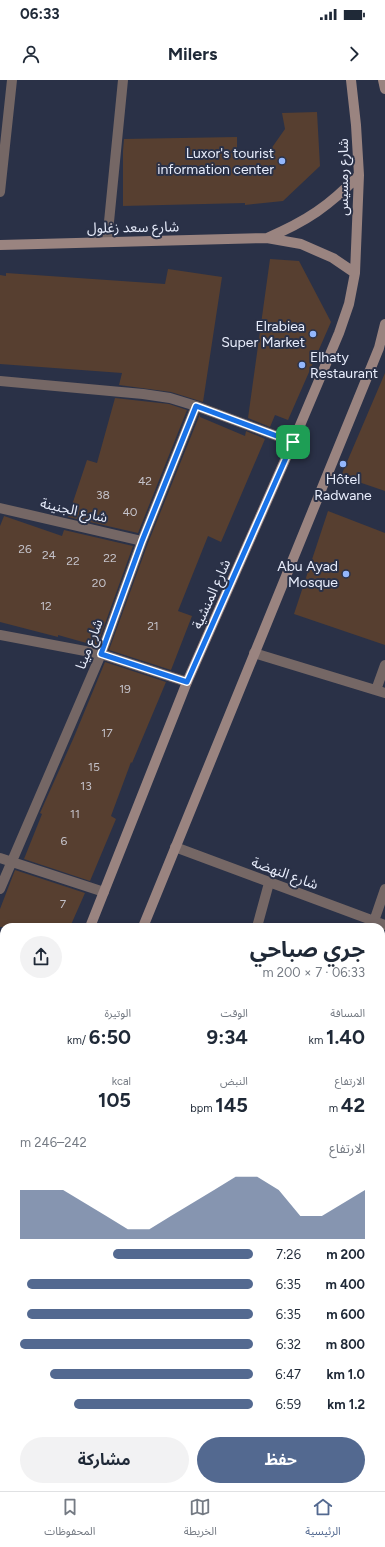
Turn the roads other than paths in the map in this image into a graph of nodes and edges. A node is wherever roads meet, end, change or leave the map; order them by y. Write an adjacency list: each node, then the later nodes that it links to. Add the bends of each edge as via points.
1 (12, 80): 7 (street)
2 (123, 80): 9 (street)
3 (351, 80): 6 (main road, شارع رمسيس)
4 (383, 80): 5 (main road)
5 (385, 89)
6 (359, 175): 8 (main road, شارع سعد زغلول, via 340,195 318,212); 11 (main road, شارع رمسيس)
7 (0, 192)
8 (268, 238): 9 (main road, شارع سعد زغلول); 11 (main road, شارع سعد زغلول, via 302,244 333,258)
9 (107, 242): 10 (main road, شارع سعد زغلول)
10 (0, 245)
11 (355, 273): 16 (main road, شارع المنشية, via 349,304 339,333)
12 (385, 324): 13 (main road)
13 (382, 347): 20 (main road)
14 (0, 381): 15 (street, via 143,394 170,398)
15 (196, 406): 16 (street); 18 (street, شارع مينا)
16 (293, 442): 23 (main road, شارع المنشية)
17 (0, 508): 18 (street, شارع الجنينة)
18 (142, 541): 21 (street, شارع مينا)
19 (0, 635): 21 (street)
20 (254, 653): 24 (street); 25 (main road)
21 (101, 654): 23 (street); 27 (street, شارع مينا)
22 (385, 665): 24 (street)
23 (187, 682): 31 (main road, شارع المنشية)
24 (381, 692)
25 (175, 848): 28 (street, شارع النهضة); 33 (main road)
26 (0, 858): 27 (street)
27 (11, 861): 29 (street, شارع مينا); 31 (street)
28 (269, 883): 34 (street); 35 (street, شارع النهضة)
29 (0, 888)
30 (385, 889): 36 (street)
31 (104, 892): 32 (main road, شارع المنشية)
32 (92, 923)
33 (145, 923)
34 (258, 923)
35 (370, 923)
36 (373, 923)

